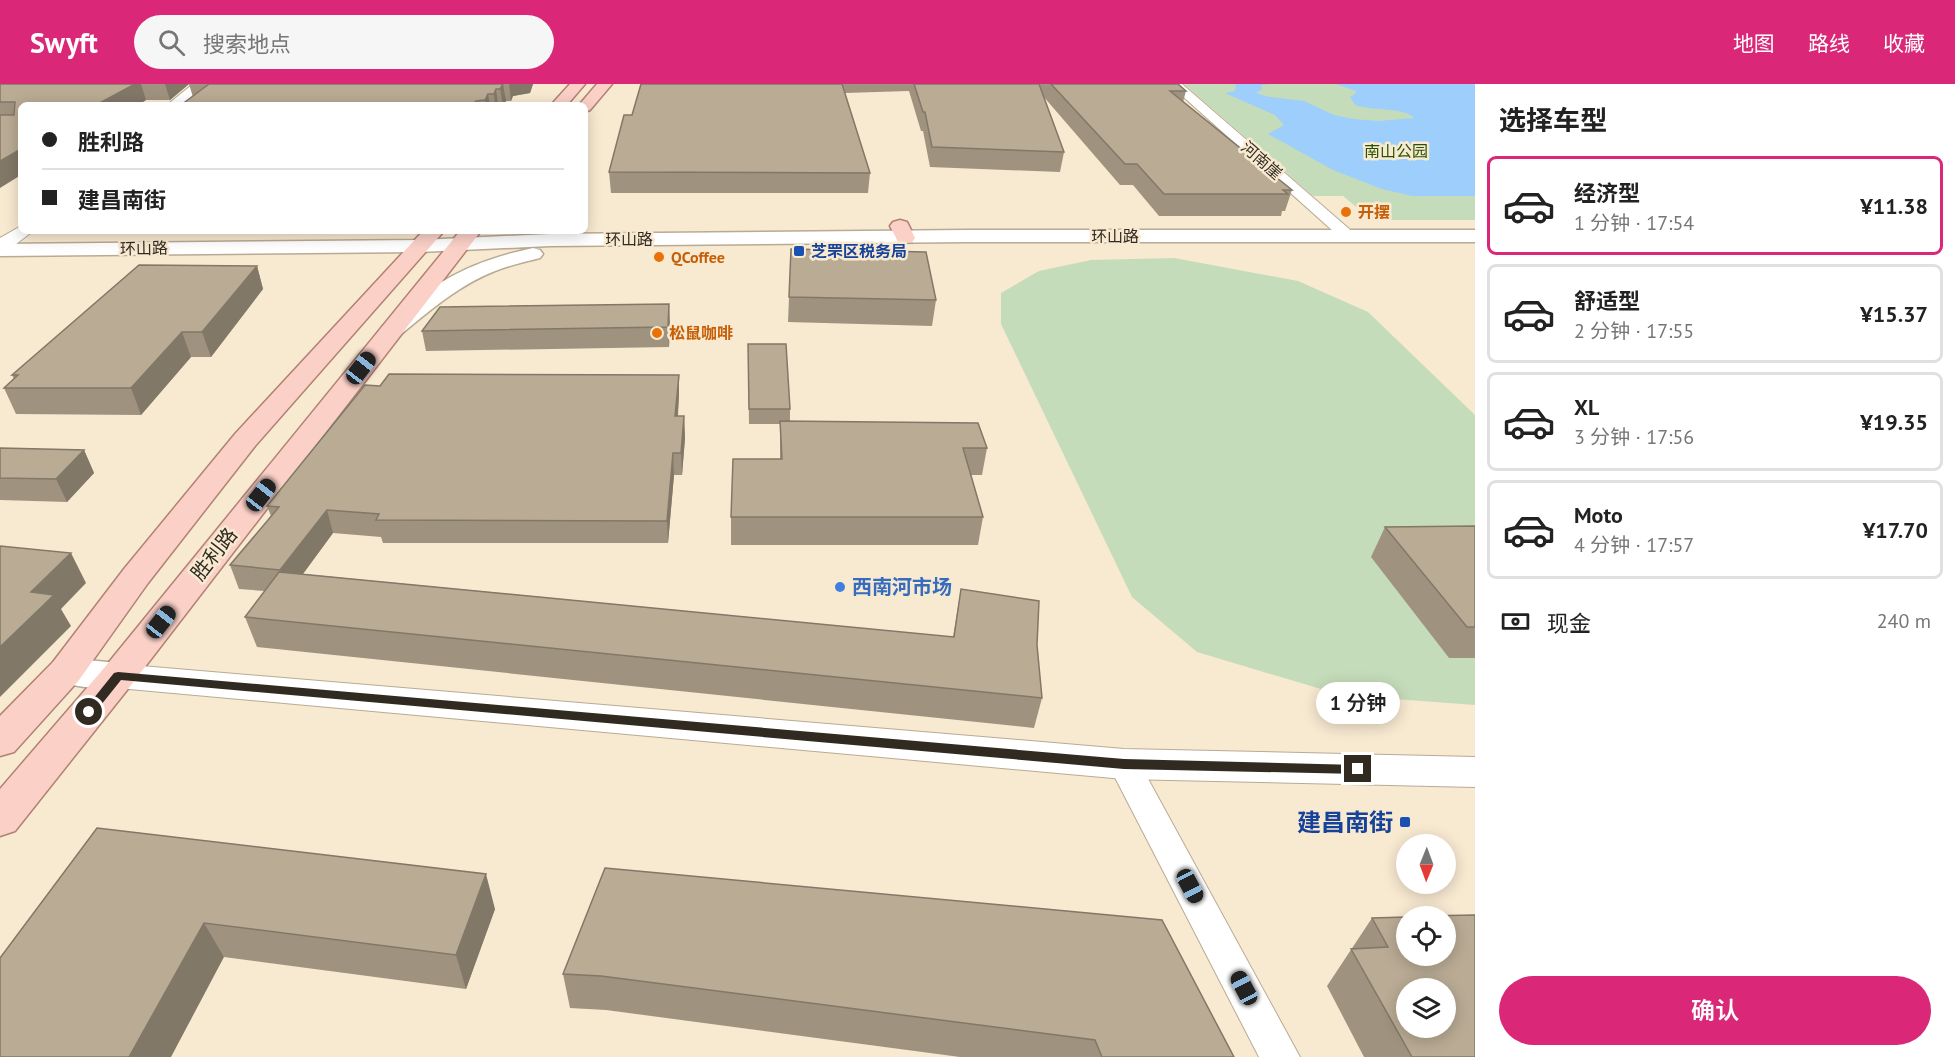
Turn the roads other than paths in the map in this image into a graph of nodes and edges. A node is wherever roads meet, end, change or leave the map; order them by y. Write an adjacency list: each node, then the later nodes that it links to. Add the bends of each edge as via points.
1 (202, 84): 6 (street)
2 (220, 84): 7 (street)
3 (578, 84): 8 (main road)
4 (605, 84): 9 (main road)
5 (1175, 84): 13 (street, 河南崖)
6 (178, 102)
7 (197, 102)
8 (562, 102)
9 (588, 104)
10 (18, 220): 15 (street)
11 (1475, 225): 13 (main road, 环山路)
12 (588, 227): 14 (main road, 环山路)
13 (1343, 231): 14 (main road, 环山路, via 966,236); 18 (main road, 环山路)
14 (902, 232): 20 (main road, 环山路)
15 (10, 233): 22 (street)
16 (150, 234): 17 (main road, 环山路)
17 (429, 236): 19 (main road, 环山路); 21 (main road, 环山路); 23 (main road)
18 (1475, 236)
19 (466, 237): 20 (main road, 环山路); 24 (main road, 胜利路)
20 (695, 239): 24 (main road, via 559,250 508,259 476,269 450,284)
21 (220, 246): 22 (main road, 环山路); 23 (main road, via 362,259 381,272)
22 (0, 248)
23 (374, 297): 25 (main road, via 245,440)
24 (390, 332): 26 (main road, 胜利路)
25 (66, 671): 26 (main road); 27 (main road)
26 (118, 676): 28 (street); 30 (main road, 胜利路)
27 (0, 741)
28 (1124, 764): 29 (street); 31 (street)
29 (1475, 772)
30 (0, 819)
31 (1280, 1057)

